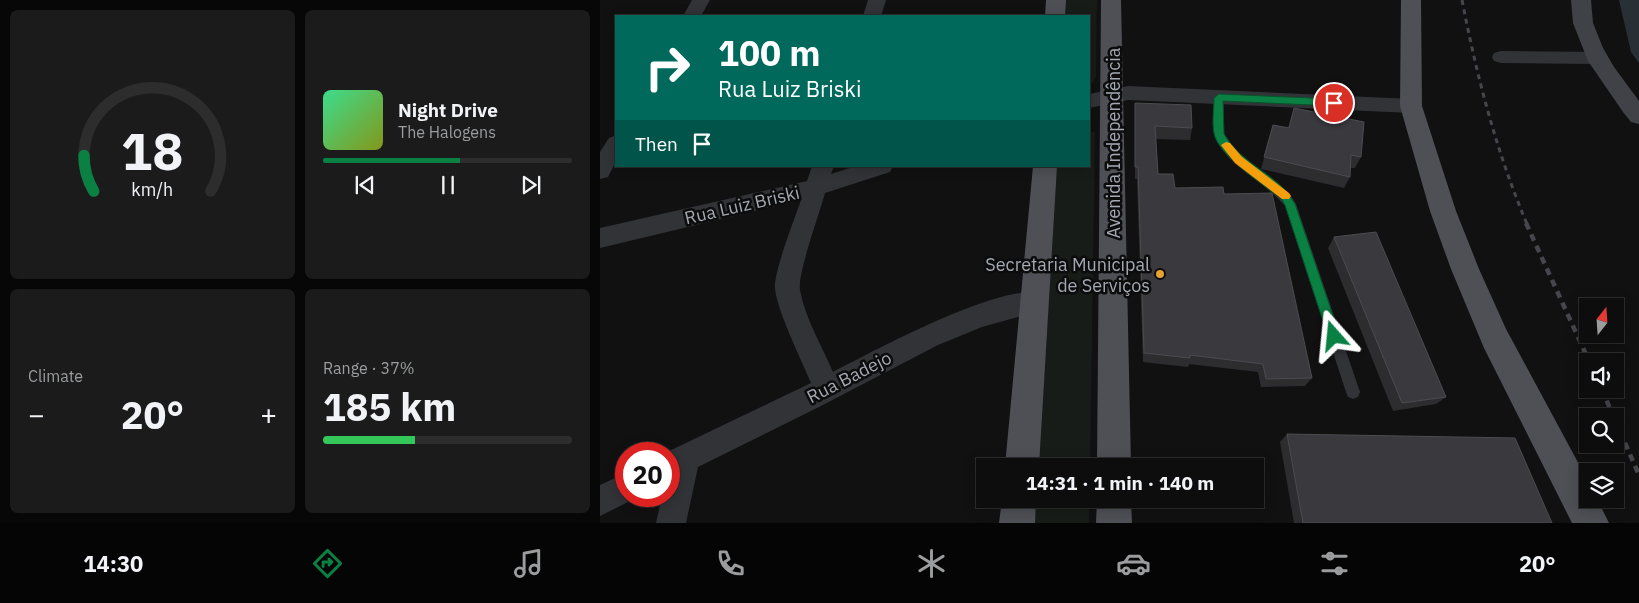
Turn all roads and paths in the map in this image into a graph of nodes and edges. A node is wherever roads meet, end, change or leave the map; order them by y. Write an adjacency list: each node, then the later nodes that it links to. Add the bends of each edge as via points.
1 (701, 0): 7 (street)
2 (877, 0): 8 (street)
3 (1056, 0): 9 (main road)
4 (1111, 0): 12 (main road, Avenida Independência)
5 (1407, 0): 14 (main road)
6 (1581, 0): 11 (street, via 1585,28)
7 (693, 15)
8 (872, 15)
9 (1055, 15)
10 (1501, 57): 11 (street)
11 (1598, 58): 15 (street, via 1621,95)
12 (1101, 98): 13 (street, via 1128,93); 26 (main road, Avenida Independência)
13 (1219, 98): 14 (street); 24 (lane, via 1219,134 1223,141 1239,160 1285,195 1290,204)
14 (1411, 106): 36 (main road, via 1464,269 1495,338)
15 (1639, 116)
16 (615, 146): 19 (street)
17 (876, 167): 20 (street, Rua Luiz Briski)
18 (1045, 167): 22 (main road)
19 (600, 171)
20 (820, 177): 21 (street, Rua Luiz Briski); 23 (street, via 787,288)
21 (600, 238)
22 (1034, 302): 23 (street, Rua Badejo, via 1004,307 949,326); 25 (main road)
23 (827, 389): 27 (street, Rua Badejo)
24 (1353, 392)
25 (1023, 458)
26 (1114, 458)
27 (680, 461)
28 (615, 494): 29 (street)
29 (600, 501)
30 (673, 507): 33 (street)
31 (1018, 508): 34 (main road)
32 (1114, 508): 35 (main road)
33 (671, 523)
34 (1017, 523)
35 (1114, 523)
36 (1591, 523)

